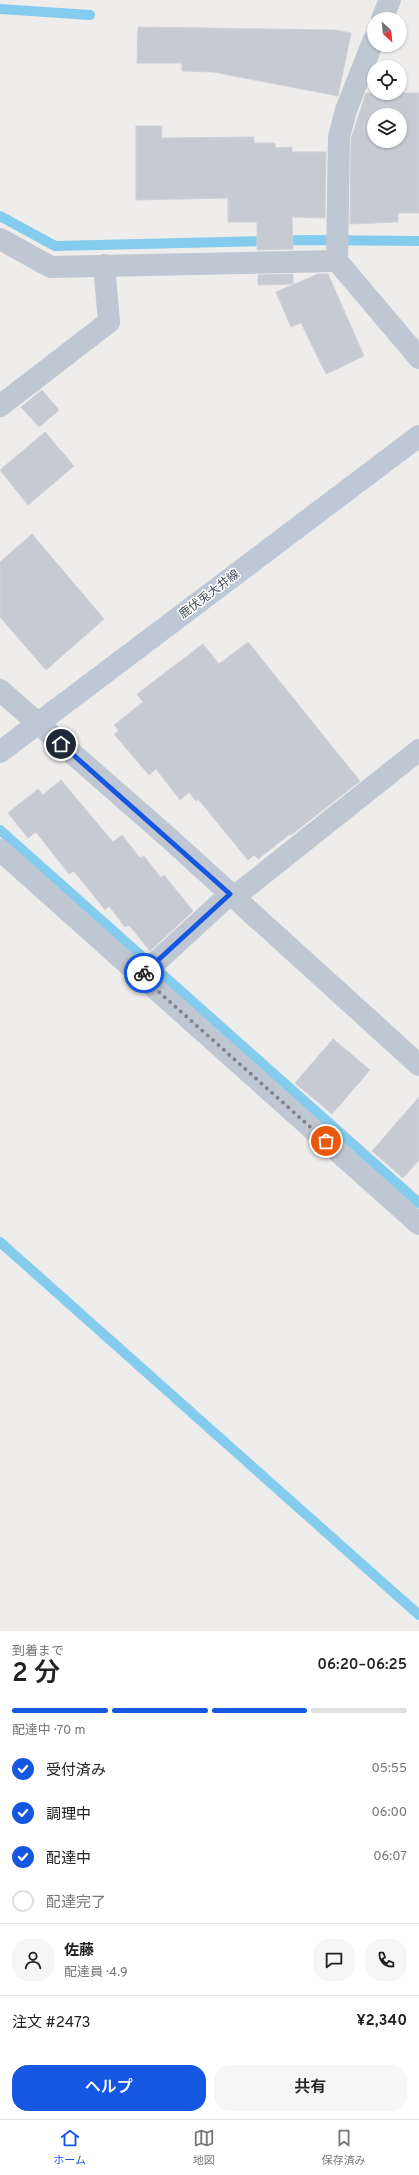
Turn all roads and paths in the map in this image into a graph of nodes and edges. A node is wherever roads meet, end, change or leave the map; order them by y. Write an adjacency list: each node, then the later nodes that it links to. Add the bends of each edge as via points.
1 (390, 0): 2 (street)
2 (385, 12)
3 (369, 52): 5 (street, via 346,110 339,137)
4 (0, 238): 6 (street, via 51,266)
5 (337, 247): 6 (street); 7 (street)
6 (104, 265): 8 (street, via 109,322)
7 (419, 358)
8 (0, 406)
9 (419, 436): 11 (main road, 鹿伏兎大井線)
10 (0, 690): 11 (street)
11 (37, 724): 13 (main road, 鹿伏兎大井線); 15 (street)
12 (419, 750): 15 (street)
13 (0, 752)
14 (0, 850): 16 (street)
15 (232, 896): 16 (street); 17 (street)
16 (149, 968): 18 (street)
17 (419, 1065)
18 (419, 1224)

